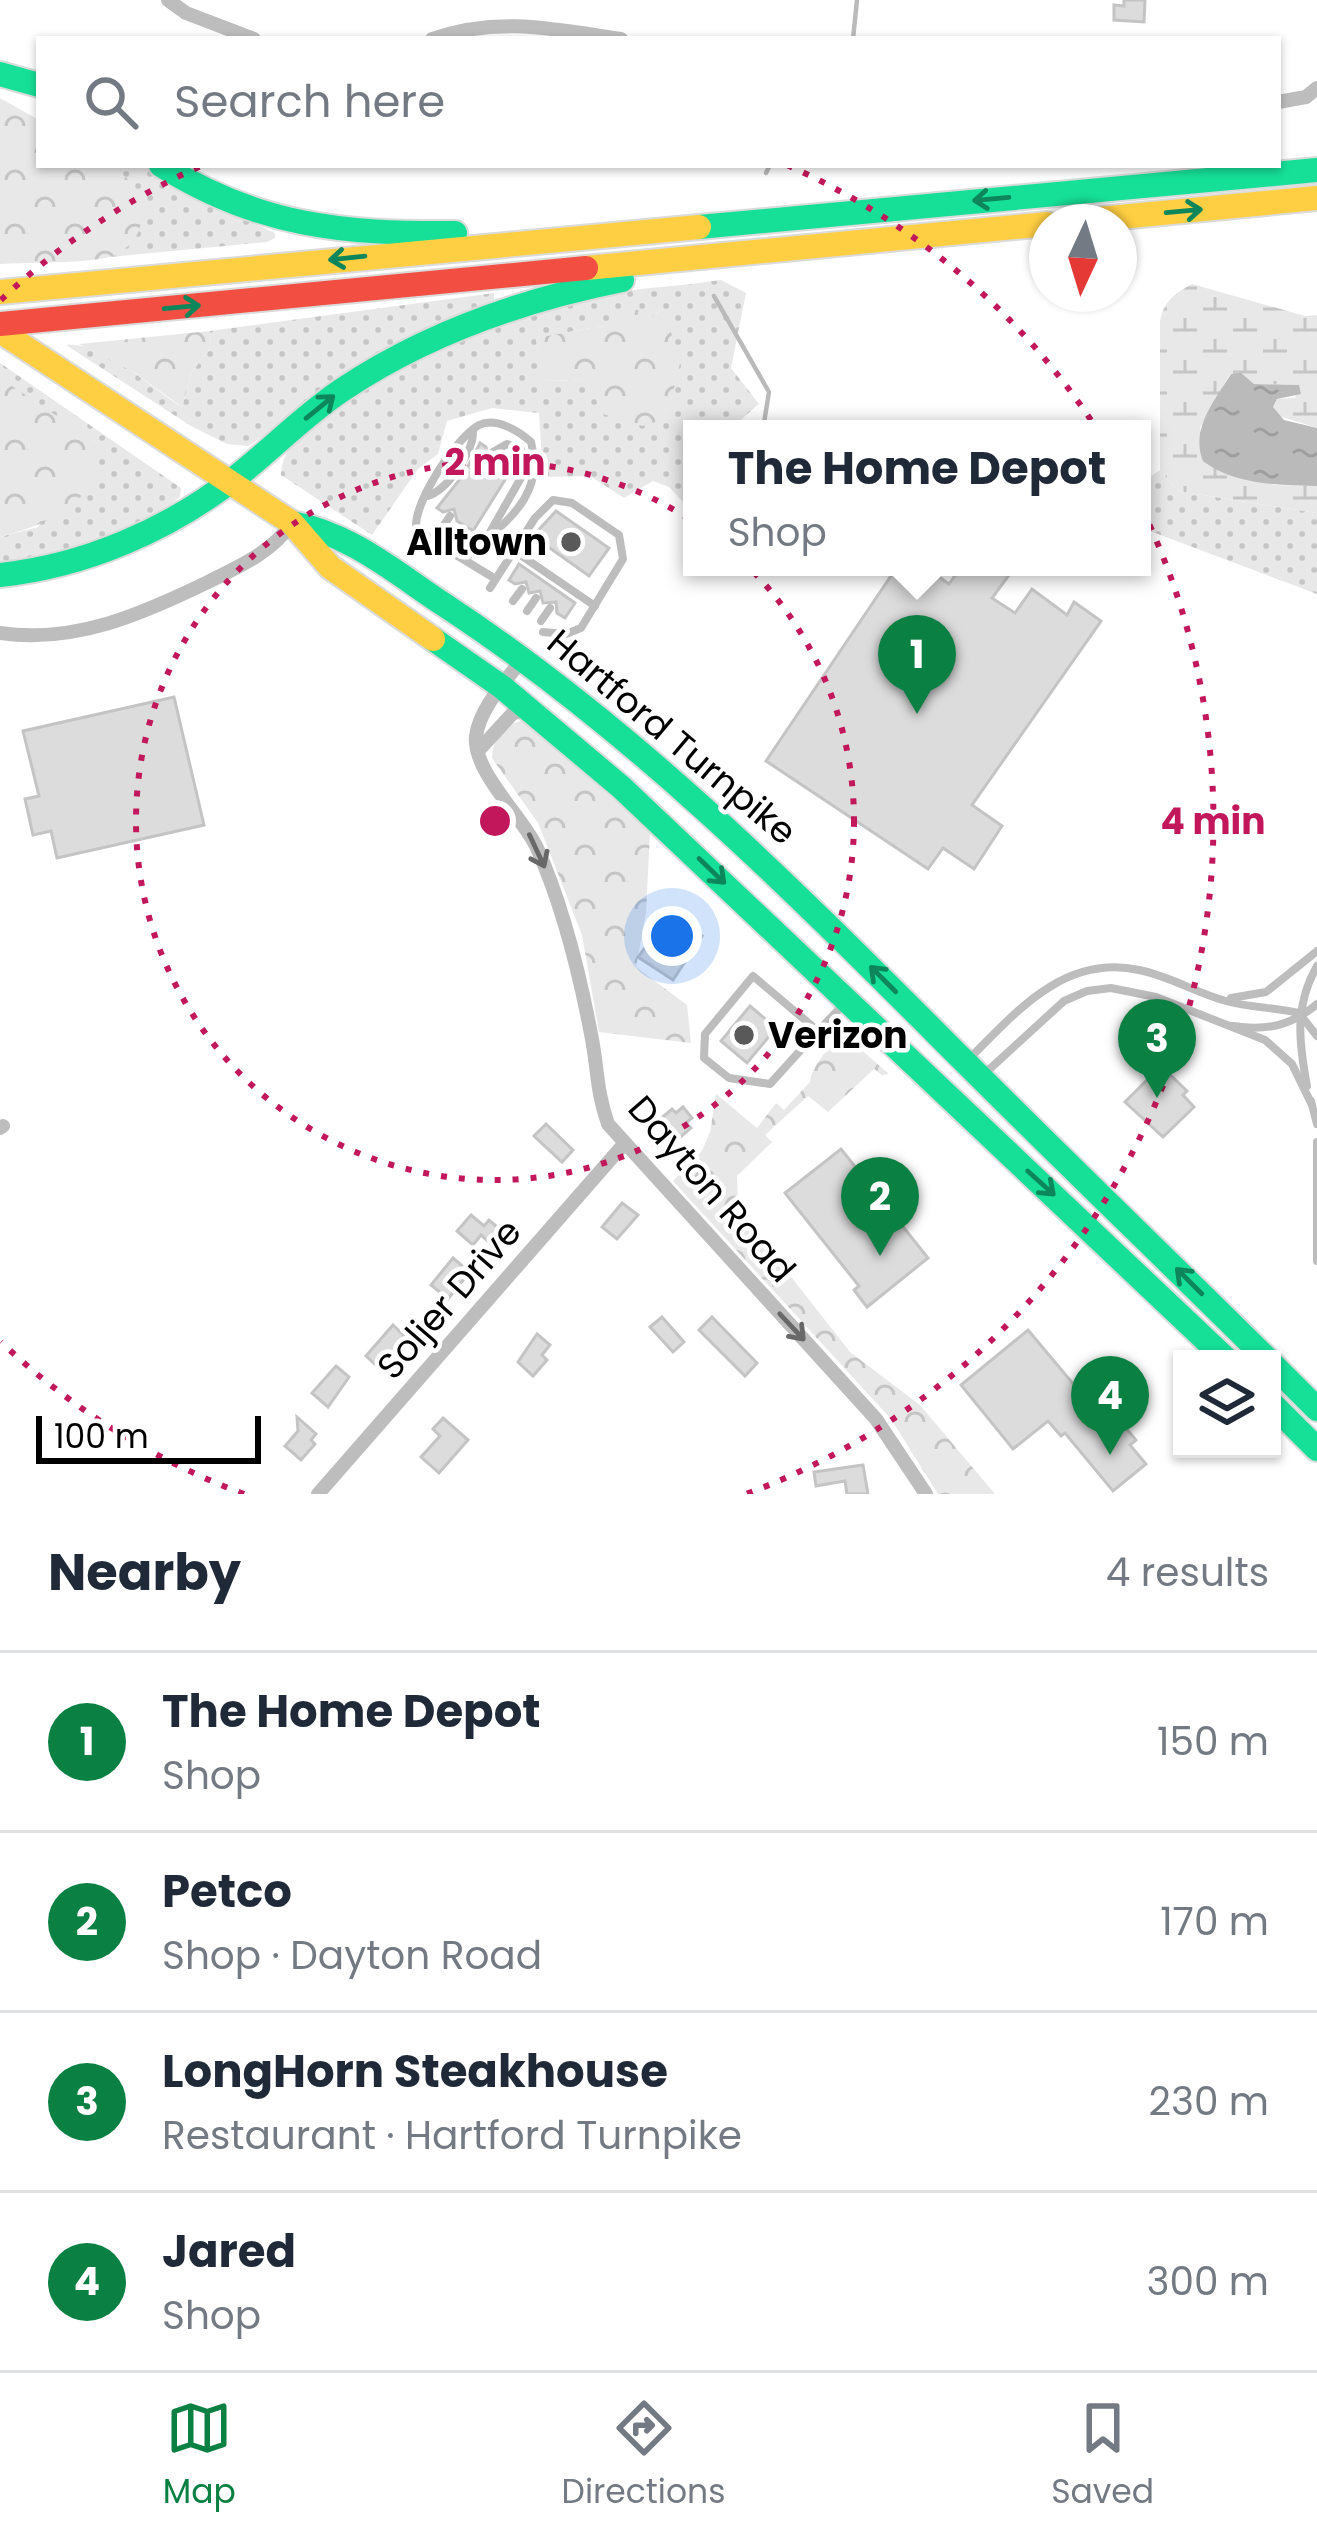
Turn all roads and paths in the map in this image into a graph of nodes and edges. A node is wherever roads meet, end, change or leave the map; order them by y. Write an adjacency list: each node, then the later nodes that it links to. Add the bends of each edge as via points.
1 (168, 0): 2 (street)
2 (231, 36)
3 (441, 36): 4 (street, via 517,24)
4 (600, 36)
5 (0, 74): 6 (highway)
6 (36, 84)
7 (1317, 88): 8 (street)
8 (1281, 101)
9 (165, 168): 14 (highway, via 232,206 319,230)
10 (1317, 170): 14 (highway, one-way to 14)
11 (1317, 198): 12 (highway, one-way to 11)
12 (1137, 215)
13 (1029, 226): 15 (highway)
14 (631, 231): 16 (highway, one-way to 16)
15 (870, 241): 17 (highway, one-way to 15); 19 (highway, one-way to 15, via 338,392 480,316 556,292)
16 (11, 291)
17 (0, 328): 19 (highway, Hartford Turnpike)
18 (493, 452): 22 (lane, via 507,444 521,449 526,469)
19 (230, 482): 21 (highway, Hartford Turnpike); 26 (highway, via 63,566)
20 (450, 516): 23 (lane)
21 (292, 523): 34 (street, via 264,552 145,613 52,635); 36 (highway, Hartford Turnpike, via 346,541); 37 (highway, Hartford Turnpike, via 335,571)
22 (489, 535): 23 (lane, via 506,526 530,491 536,459 519,432 491,423 466,434 417,510 416,526); 25 (lane)
23 (434, 542): 25 (lane)
24 (513, 550): 25 (lane, via 492,583); 30 (lane); 30 (lane, via 545,505 562,499 619,535 623,559)
25 (465, 559)
26 (0, 574)
27 (522, 589): 29 (lane)
28 (536, 598): 32 (lane)
29 (512, 601)
30 (595, 606): 35 (lane, via 574,632)
31 (550, 608): 33 (lane)
32 (527, 611)
33 (541, 621)
34 (0, 632)
35 (543, 632)
36 (524, 658): 37 (street); 49 (highway, Hartford Turnpike, one-way to 36, via 783,878)
37 (502, 688): 38 (highway, Hartford Turnpike); 39 (street, via 484,713)
38 (527, 708): 39 (street); 43 (highway, Hartford Turnpike, one-way to 43, via 678,838)
39 (478, 751): 54 (street, Dayton Road, one-way to 54, via 535,843 561,908 592,1038 596,1091)
40 (1317, 951): 42 (lane, via 1266,992)
41 (1317, 966): 46 (lane)
42 (1205, 995): 46 (lane); 49 (lane, via 1138,969 1082,971 1032,998)
43 (847, 1001): 47 (lane); 50 (highway, Hartford Turnpike)
44 (1317, 1004): 46 (lane)
45 (1197, 1015): 46 (lane, via 1259,1029); 49 (lane, via 1133,990 1087,992); 51 (lane, via 1280,1051)
46 (1301, 1016): 48 (lane); 51 (lane)
47 (818, 1031): 47 (lane, via 753,976 705,1034 704,1058 729,1078 770,1084)
48 (1317, 1036)
49 (973, 1070): 50 (highway); 57 (highway, Hartford Turnpike, one-way to 49)
50 (946, 1097): 56 (highway, Hartford Turnpike, one-way to 56)
51 (1311, 1103): 52 (lane)
52 (1317, 1124)
53 (1317, 1142): 55 (lane)
54 (624, 1144): 62 (street, Soljer Drive); 63 (street, Dayton Road, one-way to 63, via 876,1419)
55 (1317, 1261)
56 (1217, 1350)
57 (1257, 1350)
58 (1281, 1374): 59 (highway, Hartford Turnpike)
59 (1317, 1409)
60 (1281, 1413): 61 (highway)
61 (1317, 1449)
62 (318, 1494)
63 (926, 1494)

